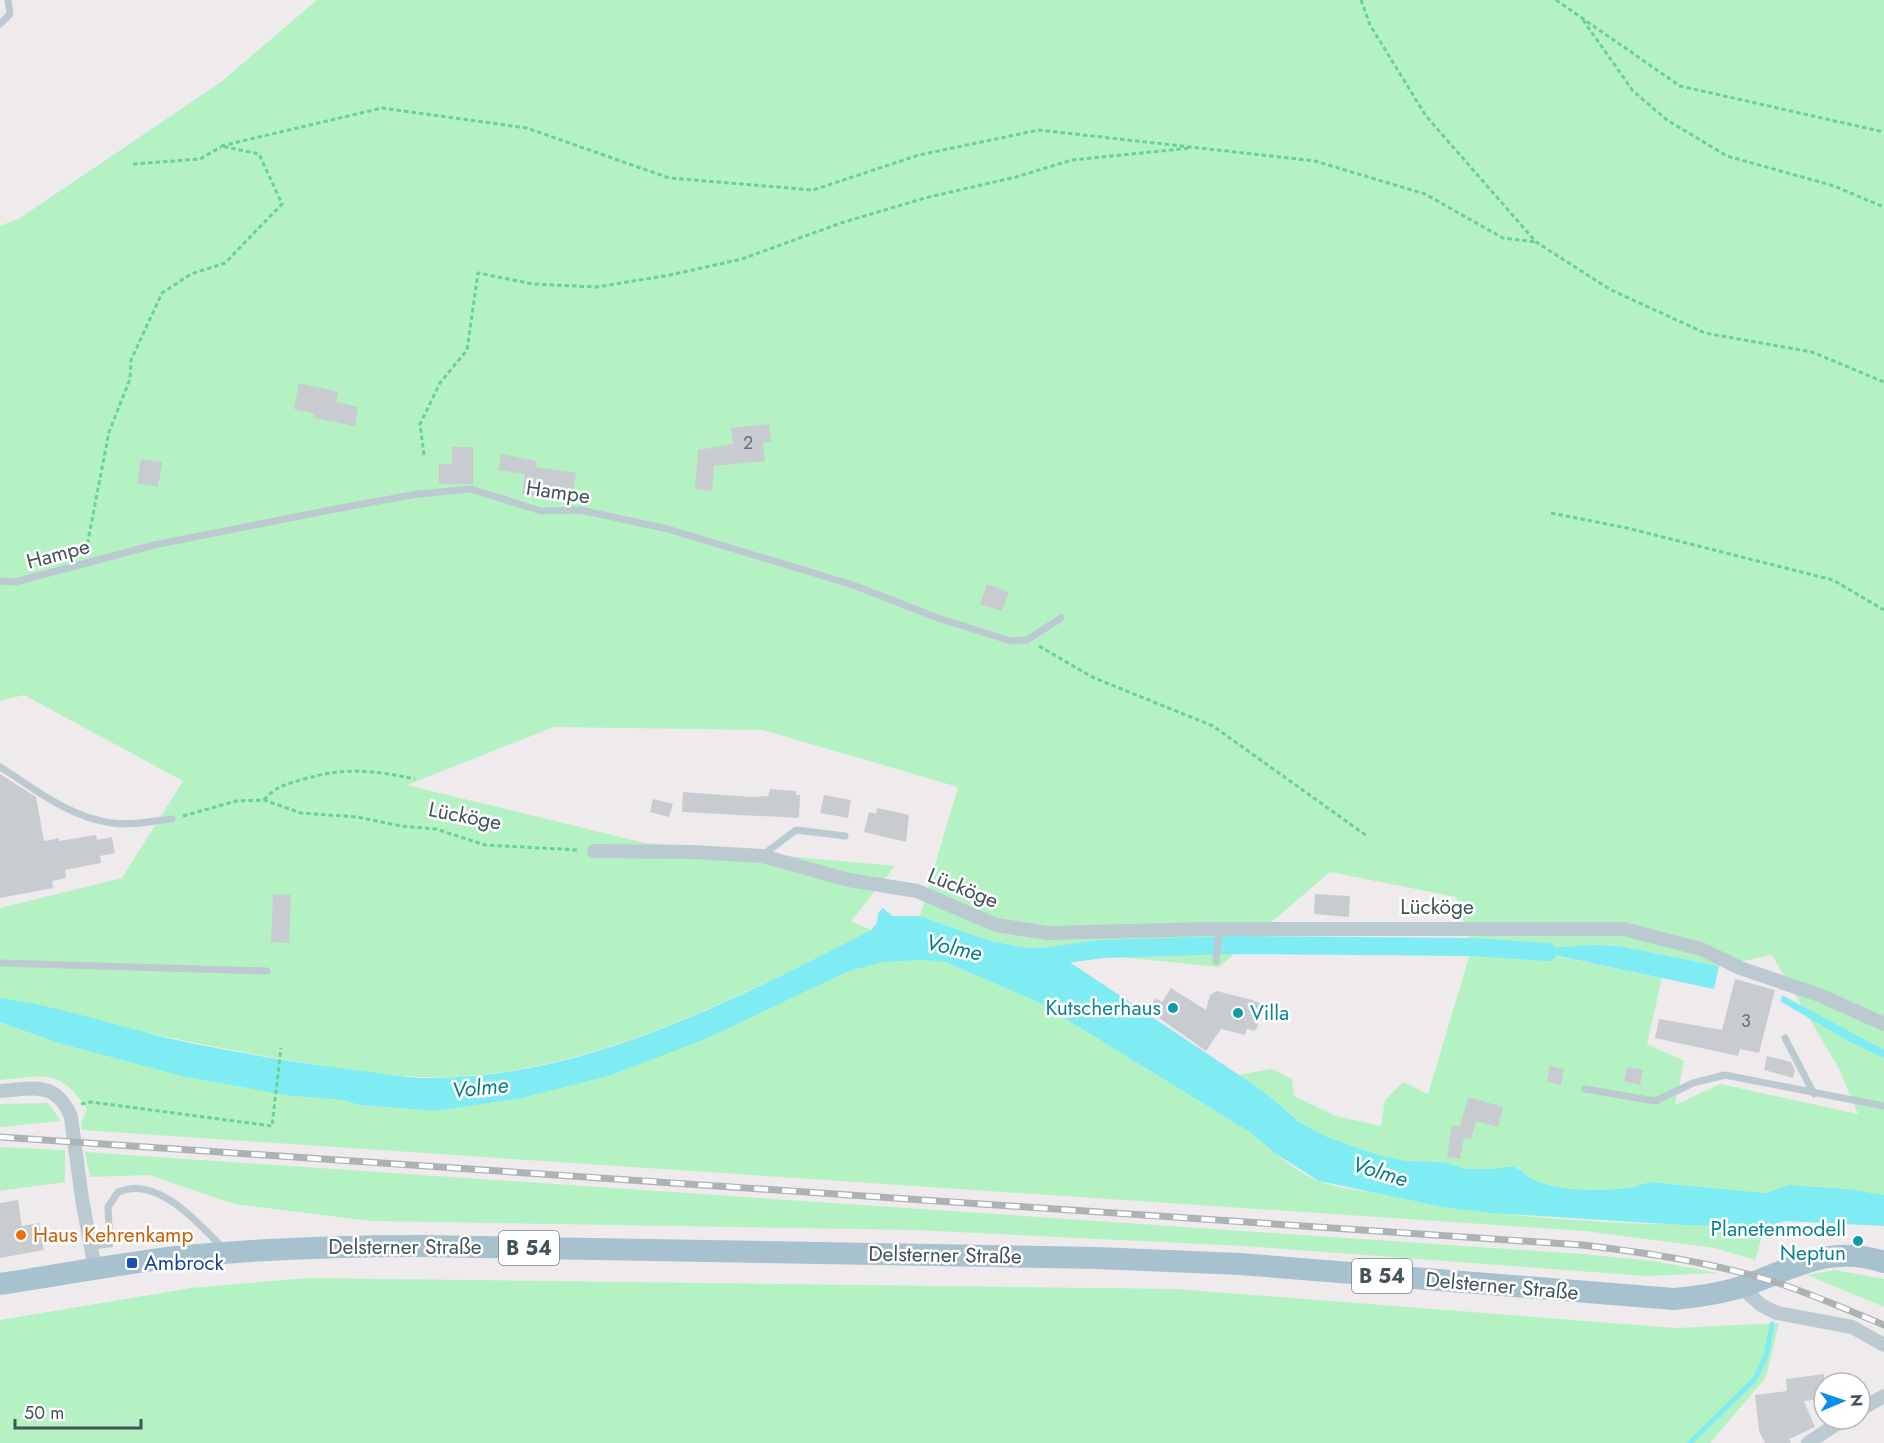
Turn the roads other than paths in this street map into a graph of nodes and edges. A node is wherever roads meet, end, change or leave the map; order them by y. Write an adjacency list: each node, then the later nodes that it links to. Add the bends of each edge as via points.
1 (8, 0): 2 (lane, via 10,14)
2 (0, 24)
3 (0, 581): 4 (lane, Hampe, via 15,582 154,545 330,510 471,489 541,511 580,510 668,529 853,585 1011,641 1027,640)
4 (1061, 618)
5 (0, 767): 6 (lane, via 64,807 86,816 130,824)
6 (172, 819)
7 (845, 836): 9 (lane, via 796,830)
8 (594, 851): 9 (street, Lücköge)
9 (762, 856): 10 (street, Lücköge, via 849,880 918,891 996,925 1048,933)
10 (1219, 930): 11 (lane); 14 (street, Lücköge, via 1624,929 1701,949)
11 (1216, 961)
12 (0, 963): 13 (lane)
13 (267, 972)
14 (1884, 1024)
15 (1785, 1038): 18 (lane)
16 (1585, 1089): 18 (lane, via 1655,1101 1693,1083 1725,1075)
17 (0, 1091): 20 (street, via 40,1088 55,1092 67,1106 72,1117)
18 (1814, 1094): 19 (lane)
19 (1884, 1106)
20 (91, 1246): 21 (lane, via 110,1244 108,1207 118,1192 138,1187 170,1201); 23 (street)
21 (228, 1253): 23 (main road, Delsterner Straße / B 54); 25 (main road, Delsterner Straße / B 54, via 326,1246 420,1246 1097,1258 1240,1264 1645,1298 1703,1296)
22 (1884, 1262): 25 (main road, Delsterner Straße / B 54, via 1855,1255 1820,1257)
23 (95, 1269): 24 (main road, Delsterner Straße / B 54)
24 (0, 1284)
25 (1741, 1287): 26 (street, via 1777,1313 1852,1327)
26 (1884, 1345)
27 (1826, 1431): 28 (street)
28 (1808, 1443)

